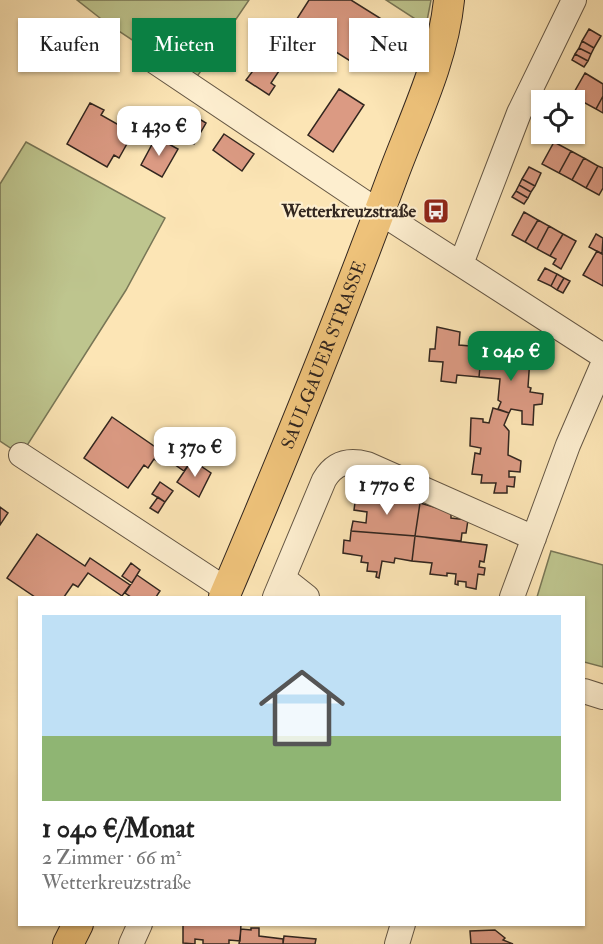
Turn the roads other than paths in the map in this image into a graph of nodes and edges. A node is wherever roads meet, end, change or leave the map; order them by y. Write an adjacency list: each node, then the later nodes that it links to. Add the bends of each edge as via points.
1 (448, 0): 4 (main road, SAULGAUER STRASSE, via 438,52)
2 (574, 0): 5 (street, via 519,113)
3 (171, 72): 4 (street)
4 (380, 210): 5 (street); 11 (main road, SAULGAUER STRASSE)
5 (460, 264): 6 (street)
6 (603, 356)
7 (603, 364): 9 (street)
8 (21, 455): 11 (street)
9 (534, 538): 10 (street, via 367,464 343,462 330,470 324,480); 13 (street)
10 (279, 587): 12 (street)
11 (225, 594)
12 (304, 596)
13 (512, 596)
14 (585, 691): 15 (street)
15 (603, 697)
16 (77, 926): 19 (main road)
17 (139, 926): 20 (street)
18 (402, 926): 21 (street)
19 (68, 944)
20 (131, 944)
21 (397, 944)

